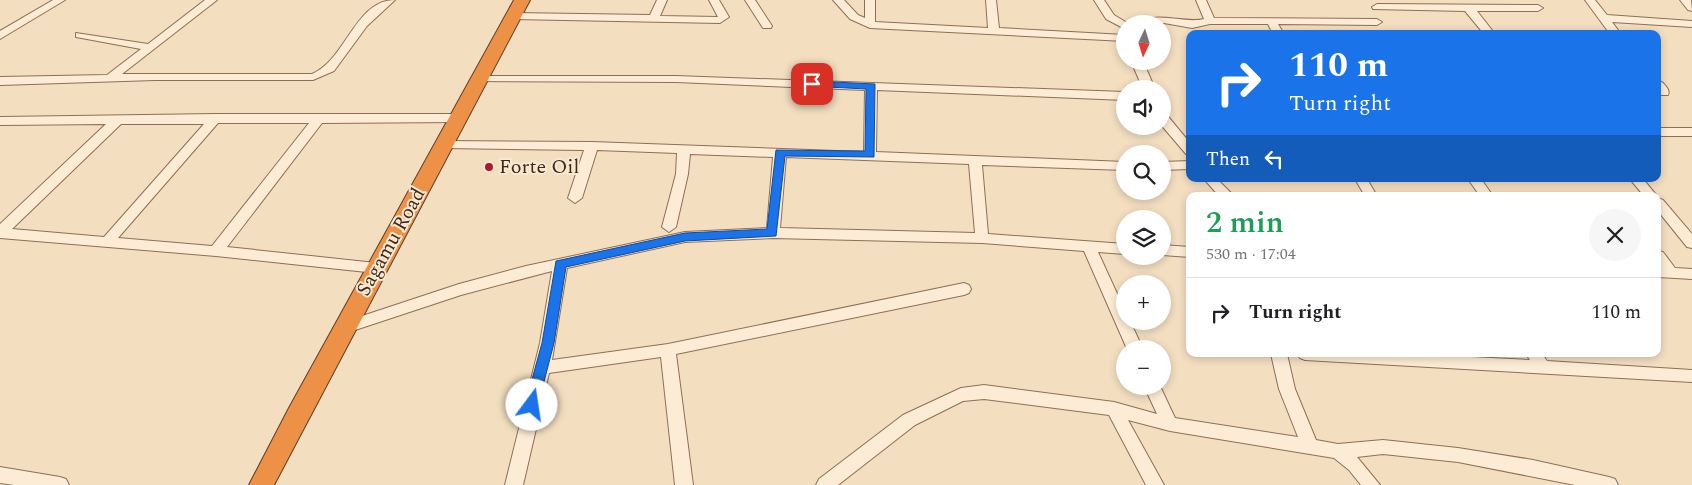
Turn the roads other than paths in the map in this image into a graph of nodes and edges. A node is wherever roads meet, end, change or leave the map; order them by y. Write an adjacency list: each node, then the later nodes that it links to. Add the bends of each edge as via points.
1 (60, 0): 34 (street)
2 (212, 0): 36 (street)
3 (390, 0): 37 (street, via 363,24 332,68 314,77)
4 (662, 0): 19 (street)
5 (714, 0): 19 (street, via 724,16 720,20)
6 (750, 0): 27 (street)
7 (838, 0): 26 (street, via 854,17)
8 (870, 0): 26 (street)
9 (991, 0): 29 (street)
10 (1098, 0): 22 (street)
11 (1201, 0): 24 (street)
12 (1590, 0): 20 (street)
13 (1685, 0): 18 (street)
14 (1376, 3): 15 (street); 28 (street)
15 (1468, 7): 17 (street); 31 (street)
16 (518, 8): 19 (street); 38 (highway, Sagamu Road)
17 (1538, 8)
18 (1692, 8)
19 (654, 18)
20 (1605, 18): 25 (street); 32 (street)
21 (1271, 20): 24 (street); 28 (street); 30 (street)
22 (1116, 21)
23 (1171, 21): 24 (street, via 1192,25)
24 (1210, 21)
25 (1692, 24)
26 (870, 25): 29 (street)
27 (767, 26)
28 (1379, 27)
29 (994, 30): 35 (street)
30 (1277, 30)
31 (1487, 30)
32 (1613, 30)
33 (80, 35): 36 (street)
34 (0, 36)
35 (1116, 37)
36 (149, 47): 37 (street)
37 (109, 79): 39 (street)
38 (480, 79): 40 (street, via 676,80); 44 (highway, Sagamu Road)
39 (0, 81)
40 (871, 86): 41 (street); 55 (street)
41 (1116, 96)
42 (216, 118): 43 (street); 45 (street); 72 (street)
43 (318, 118): 44 (street); 76 (street)
44 (459, 118): 50 (highway, Sagamu Road)
45 (119, 119): 46 (street); 69 (street)
46 (0, 121)
47 (1171, 125): 52 (street)
48 (1661, 132): 49 (street)
49 (1692, 132)
50 (444, 144): 51 (street); 80 (highway, Sagamu Road)
51 (592, 146): 53 (street); 66 (street)
52 (1186, 146)
53 (684, 149): 54 (street); 68 (street, via 682,174)
54 (780, 152): 55 (street); 70 (street)
55 (870, 155): 56 (street)
56 (975, 158): 58 (street); 71 (street)
57 (1186, 165): 59 (street)
58 (1116, 166)
59 (1171, 166)
60 (1213, 182): 63 (street)
61 (1476, 182): 64 (street)
62 (1639, 182): 65 (street)
63 (1223, 192)
64 (1484, 192)
65 (1647, 192)
66 (575, 198)
67 (1661, 207): 73 (street)
68 (669, 227)
69 (0, 233): 72 (street)
70 (772, 233): 71 (street); 79 (street, via 685,237)
71 (982, 238): 74 (street)
72 (106, 243): 76 (street)
73 (1692, 243)
74 (1089, 248): 75 (street); 85 (street)
75 (1116, 249)
76 (216, 251): 80 (street)
77 (1171, 251): 78 (street)
78 (1186, 252)
79 (560, 264): 84 (street, via 460,290); 90 (street)
80 (376, 268): 84 (highway, Sagamu Road)
81 (1664, 272): 82 (street)
82 (1692, 274)
83 (964, 289): 86 (street)
84 (343, 328): 100 (highway, Sagamu Road)
85 (1131, 340)
86 (668, 350): 90 (street); 102 (street)
87 (1280, 357): 95 (street, via 1289,395)
88 (1422, 357): 89 (street)
89 (1538, 360): 91 (street)
90 (541, 368): 101 (street)
91 (1691, 378)
92 (1156, 395): 94 (street)
93 (1114, 409): 94 (street); 103 (street, via 984,392 961,395 909,420); 104 (street)
94 (1170, 424): 95 (street)
95 (1310, 446): 96 (street)
96 (1338, 451): 105 (street); 106 (street, via 1383,447 1458,455)
97 (0, 475): 98 (street)
98 (15, 482): 99 (street)
99 (60, 485)
100 (261, 485)
101 (514, 485)
102 (684, 485)
103 (825, 485)
104 (1155, 485)
105 (1371, 485)
106 (1609, 485)

